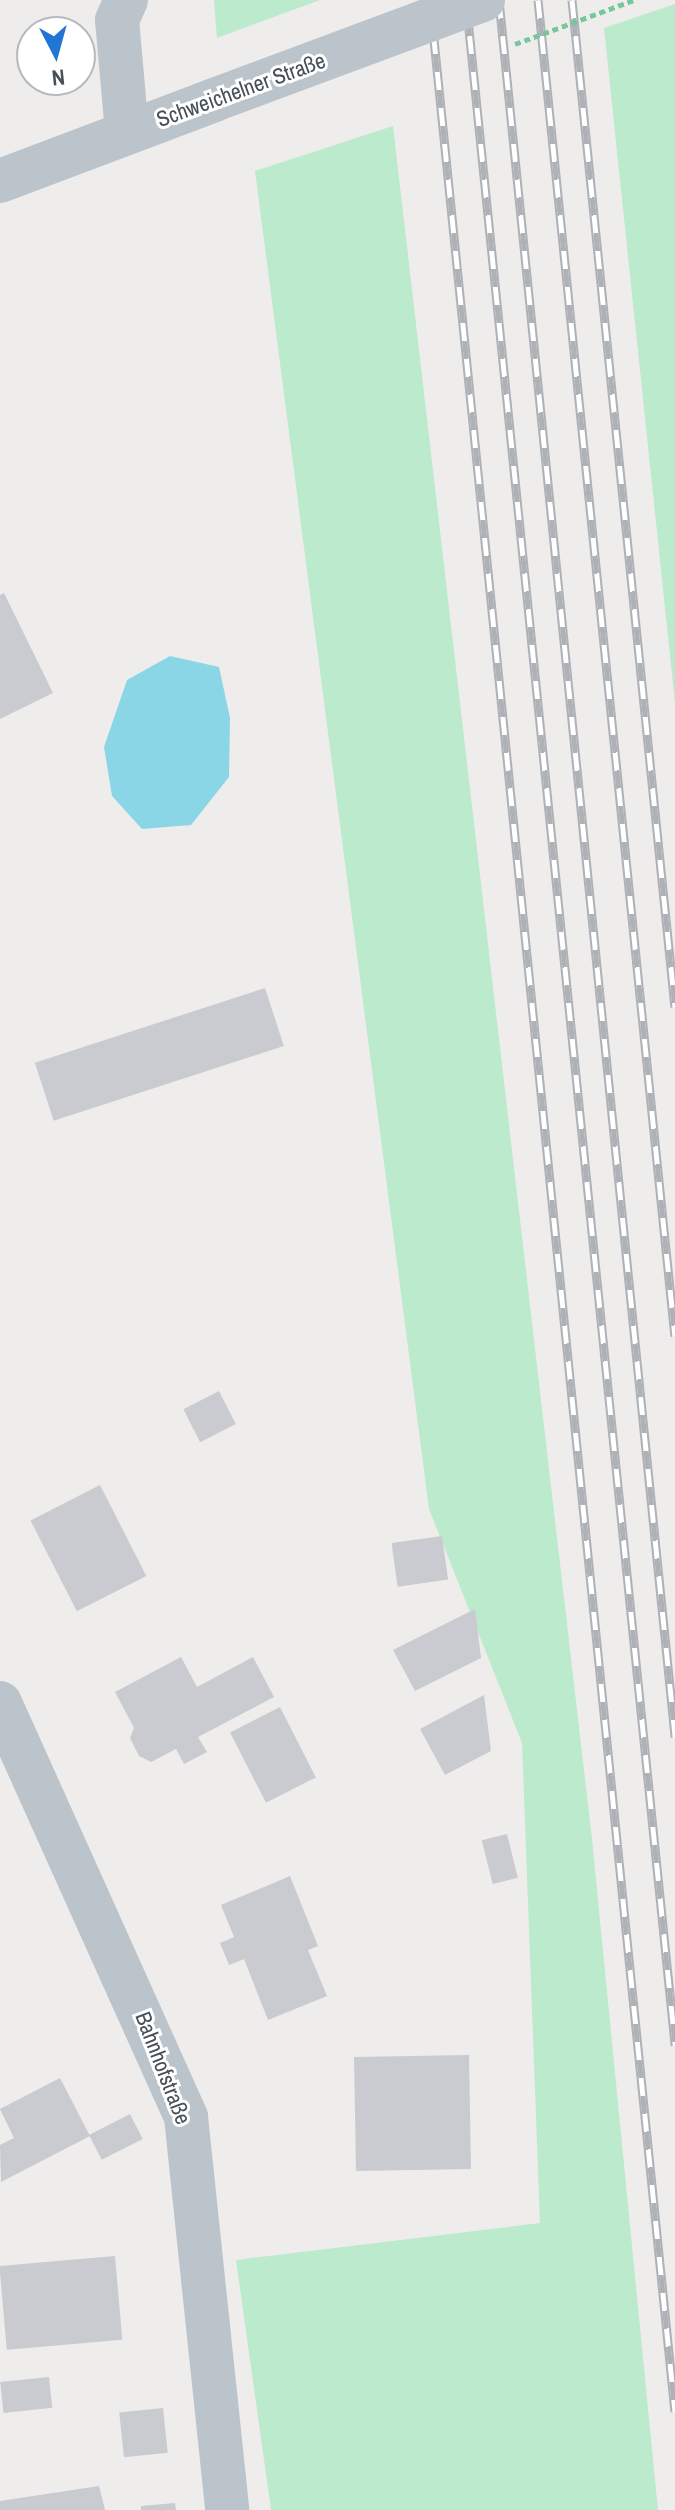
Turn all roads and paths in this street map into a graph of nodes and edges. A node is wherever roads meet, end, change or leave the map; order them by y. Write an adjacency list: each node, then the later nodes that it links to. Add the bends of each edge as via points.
1 (126, 0): 3 (street, via 117,20)
2 (483, 0): 3 (street, Schweichelner Straße, bridge)
3 (127, 131): 4 (street, Schweichelner Straße)
4 (0, 181)
5 (0, 1703): 6 (street, Bahnhofstraße, via 186,2117)
6 (227, 2510)

